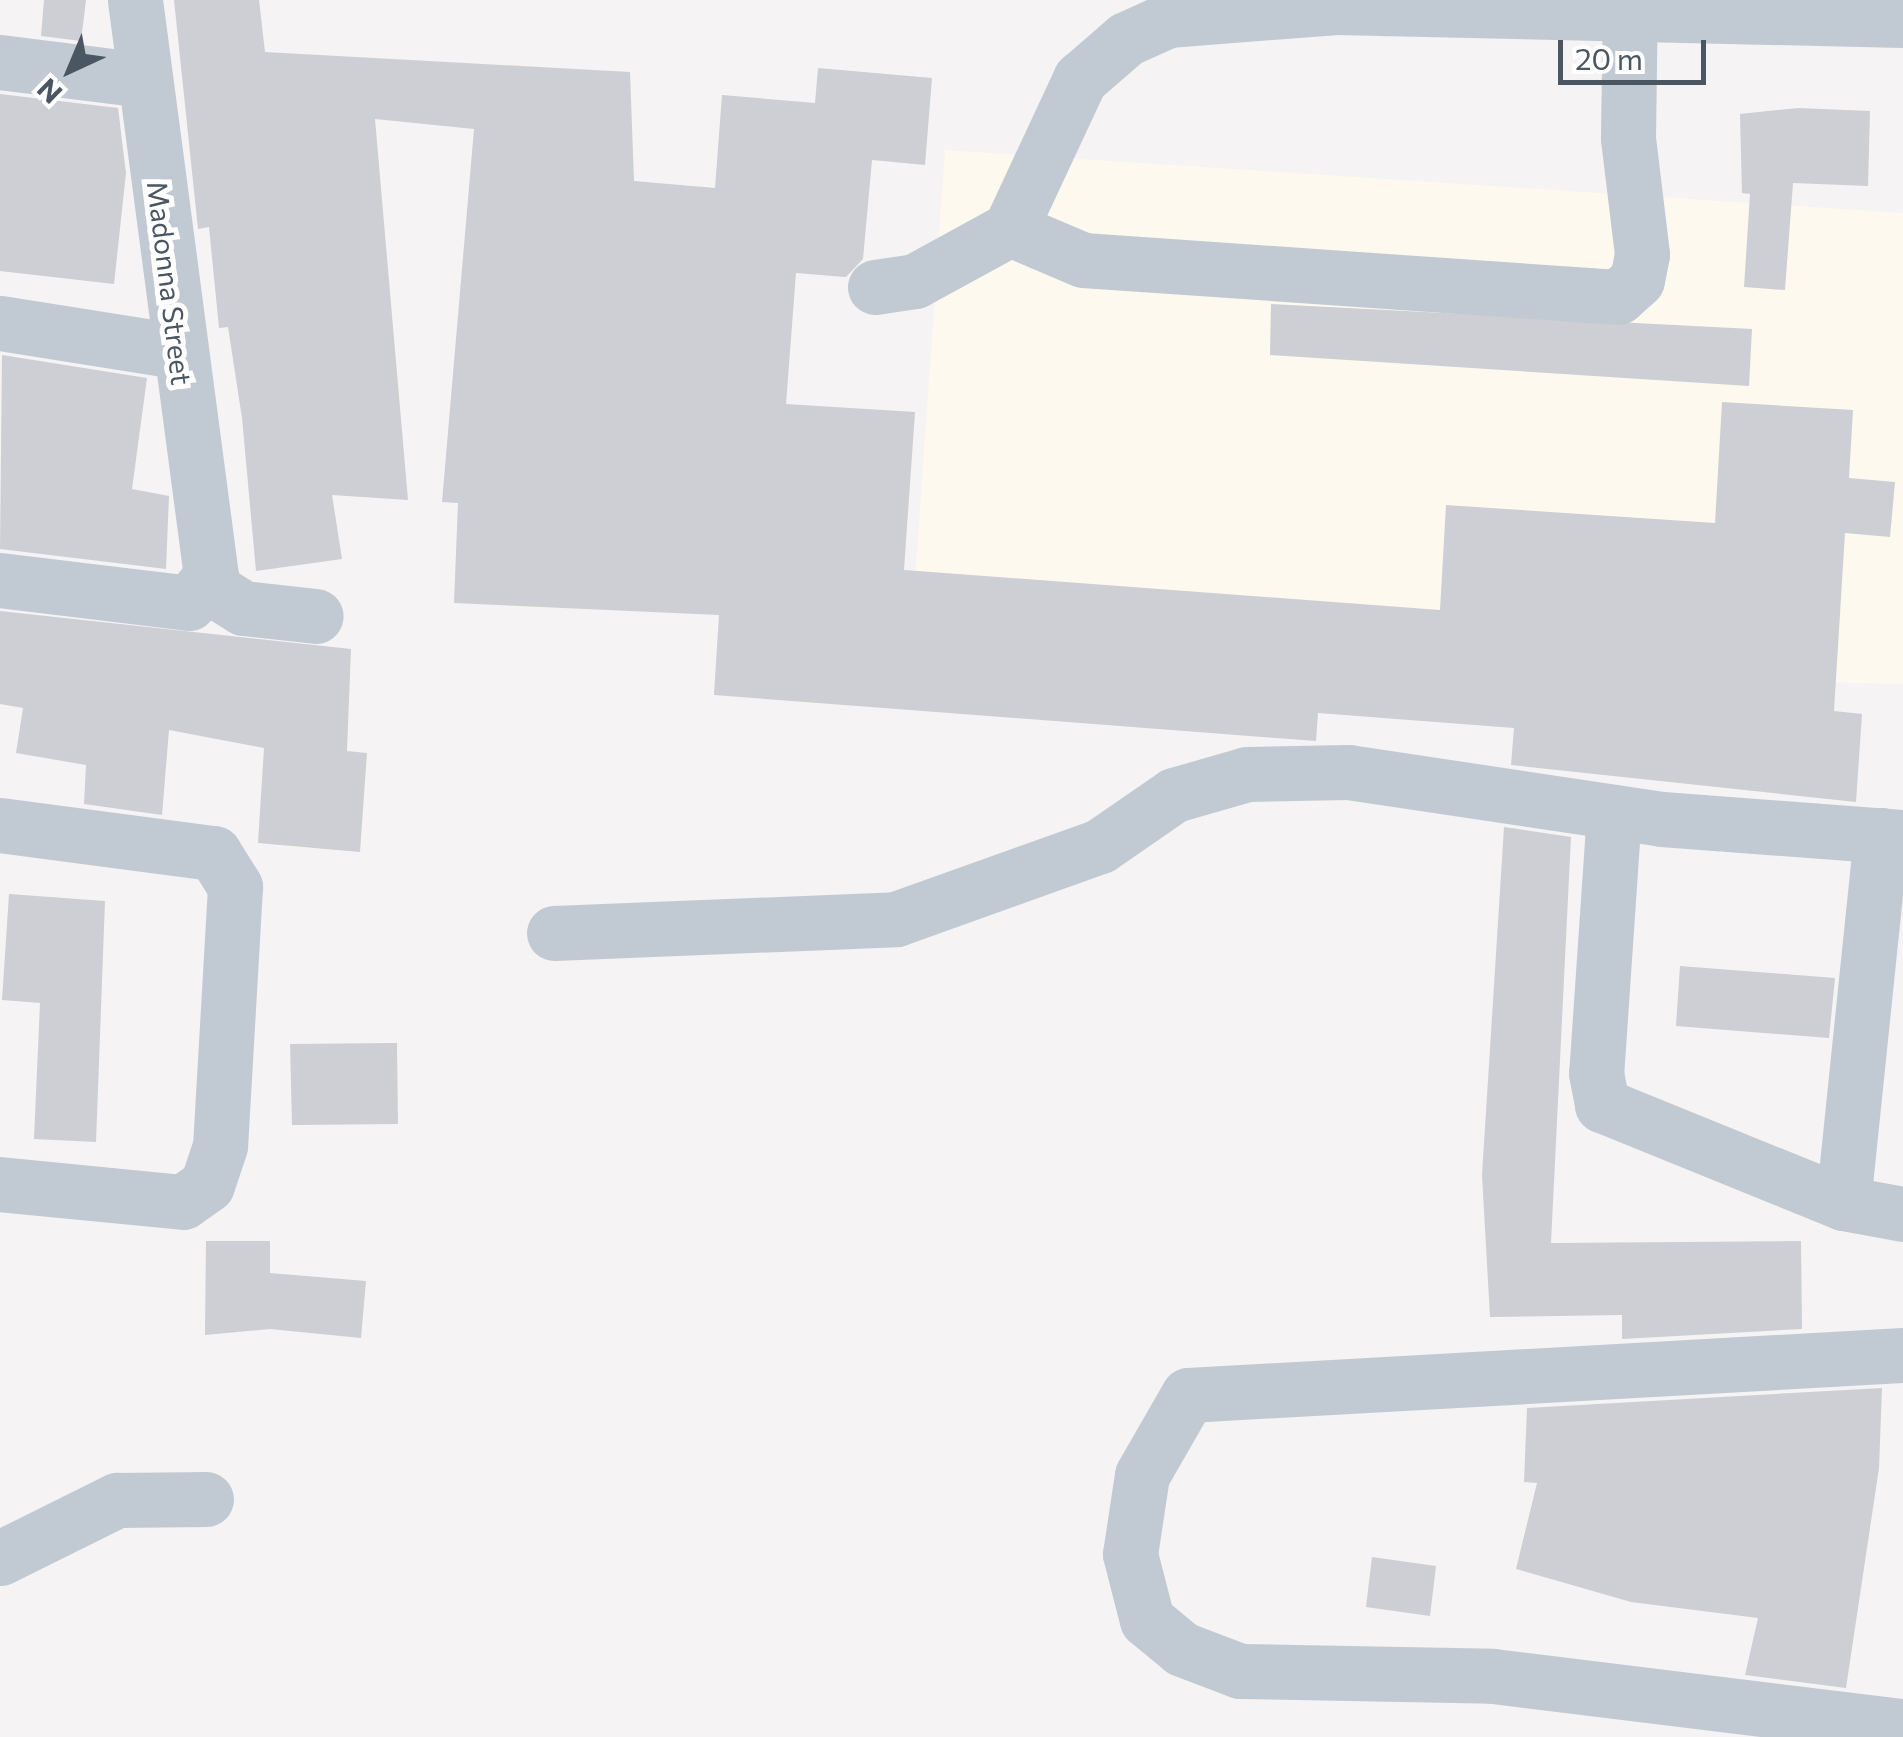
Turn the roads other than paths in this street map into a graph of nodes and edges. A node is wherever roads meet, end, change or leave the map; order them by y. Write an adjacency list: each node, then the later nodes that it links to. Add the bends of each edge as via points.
1 (135, 0): 5 (street, Madonna Street)
2 (1630, 5): 3 (street); 6 (street, via 1266,9 1148,26 1080,79); 6 (street, via 1628,138 1642,254 1637,280 1618,298 1082,260)
3 (1903, 20)
4 (0, 62): 5 (street)
5 (144, 80): 9 (street, Madonna Street)
6 (1010, 229): 7 (street, via 915,281)
7 (875, 288)
8 (0, 324): 9 (street)
9 (177, 352): 10 (street, Madonna Street)
10 (209, 576): 11 (street, via 190,603); 12 (street, via 242,608)
11 (0, 580)
12 (316, 616)
13 (1614, 812): 15 (street); 16 (street, via 1348,772 1247,774 1174,795 1100,846 896,919); 18 (street, via 1596,1073 1602,1105)
14 (0, 825): 17 (street, via 214,853 235,887 220,1146 206,1184 183,1202)
15 (1892, 836): 18 (street)
16 (554, 933)
17 (0, 1184)
18 (1843, 1203): 19 (street)
19 (1903, 1214)
20 (1903, 1355): 23 (street, via 1188,1395 1142,1475 1130,1554 1147,1620 1182,1649 1240,1671 1493,1676)
21 (206, 1499): 22 (street, via 117,1500)
22 (0, 1558)
23 (1903, 1726)

